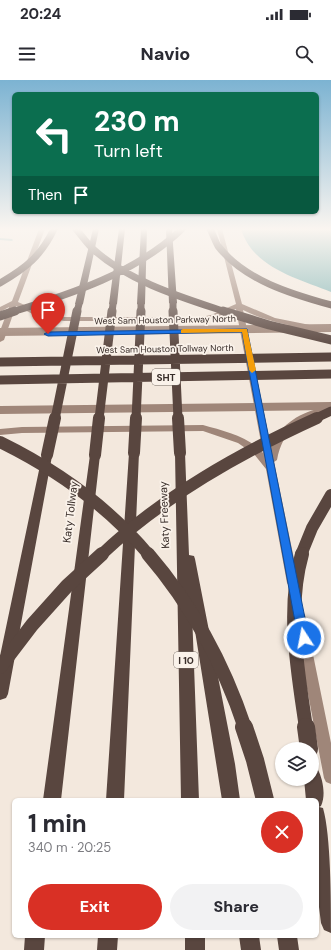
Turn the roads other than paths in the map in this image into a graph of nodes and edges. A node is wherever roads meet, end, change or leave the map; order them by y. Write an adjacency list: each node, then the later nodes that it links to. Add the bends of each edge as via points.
1 (22, 270): 11 (highway, bridge)
2 (26, 270): 12 (main road)
3 (87, 270): 36 (highway, bridge)
4 (117, 270): 40 (highway, Katy Tollway, bridge)
5 (122, 270): 16 (highway, bridge, via 61,296)
6 (123, 270): 21 (highway, bridge, via 164,289 232,314)
7 (142, 270): 41 (highway, bridge)
8 (172, 270): 34 (highway, Katy Freeway / I 10, bridge)
9 (231, 270): 13 (main road)
10 (244, 270): 14 (highway, bridge, via 287,291)
11 (0, 283)
12 (14, 302): 13 (main road, via 26,311 64,319 201,319 213,317); 15 (main road); 20 (main road)
13 (240, 305): 17 (main road, via 253,313 284,323); 19 (main road)
14 (331, 305)
15 (0, 310)
16 (0, 316)
17 (308, 326): 18 (main road); 19 (main road)
18 (331, 326): 20 (main road, West Sam Houston Parkway North, bridge)
19 (244, 330): 20 (main road); 26 (main road)
20 (0, 335)
21 (331, 340)
22 (331, 357): 23 (highway, West Sam Houston Tollway North / SHT, bridge)
23 (0, 362)
24 (331, 374): 25 (highway, SHT, bridge)
25 (0, 380)
26 (260, 409): 27 (main road); 29 (main road); 32 (main road)
27 (330, 409): 28 (main road, bridge); 32 (main road, via 311,413 285,429 274,449); 35 (highway, bridge, via 226,464 125,534 53,600 19,639)
28 (0, 410)
29 (0, 413)
30 (0, 432): 32 (main road, via 203,428 222,432 244,443 264,459)
31 (0, 442): 44 (highway, bridge, via 57,474 105,510 147,552 169,581 197,621 234,698 249,740)
32 (272, 472): 38 (main road)
33 (331, 495): 37 (highway, bridge, via 306,541 299,564 294,598)
34 (182, 520): 42 (highway, Katy Freeway / I 10); 43 (highway)
35 (0, 667)
36 (0, 694)
37 (308, 742)
38 (331, 778)
39 (313, 786): 45 (highway)
40 (52, 798)
41 (115, 798)
42 (190, 798)
43 (231, 798)
44 (264, 798)
45 (315, 798)
46 (319, 830): 47 (highway)
47 (331, 924)
48 (36, 938): 53 (highway)
49 (108, 938): 54 (highway)
50 (195, 938): 55 (highway)
51 (249, 938): 56 (highway)
52 (287, 938): 57 (highway)
53 (34, 950)
54 (107, 950)
55 (195, 950)
56 (251, 950)
57 (289, 950)

